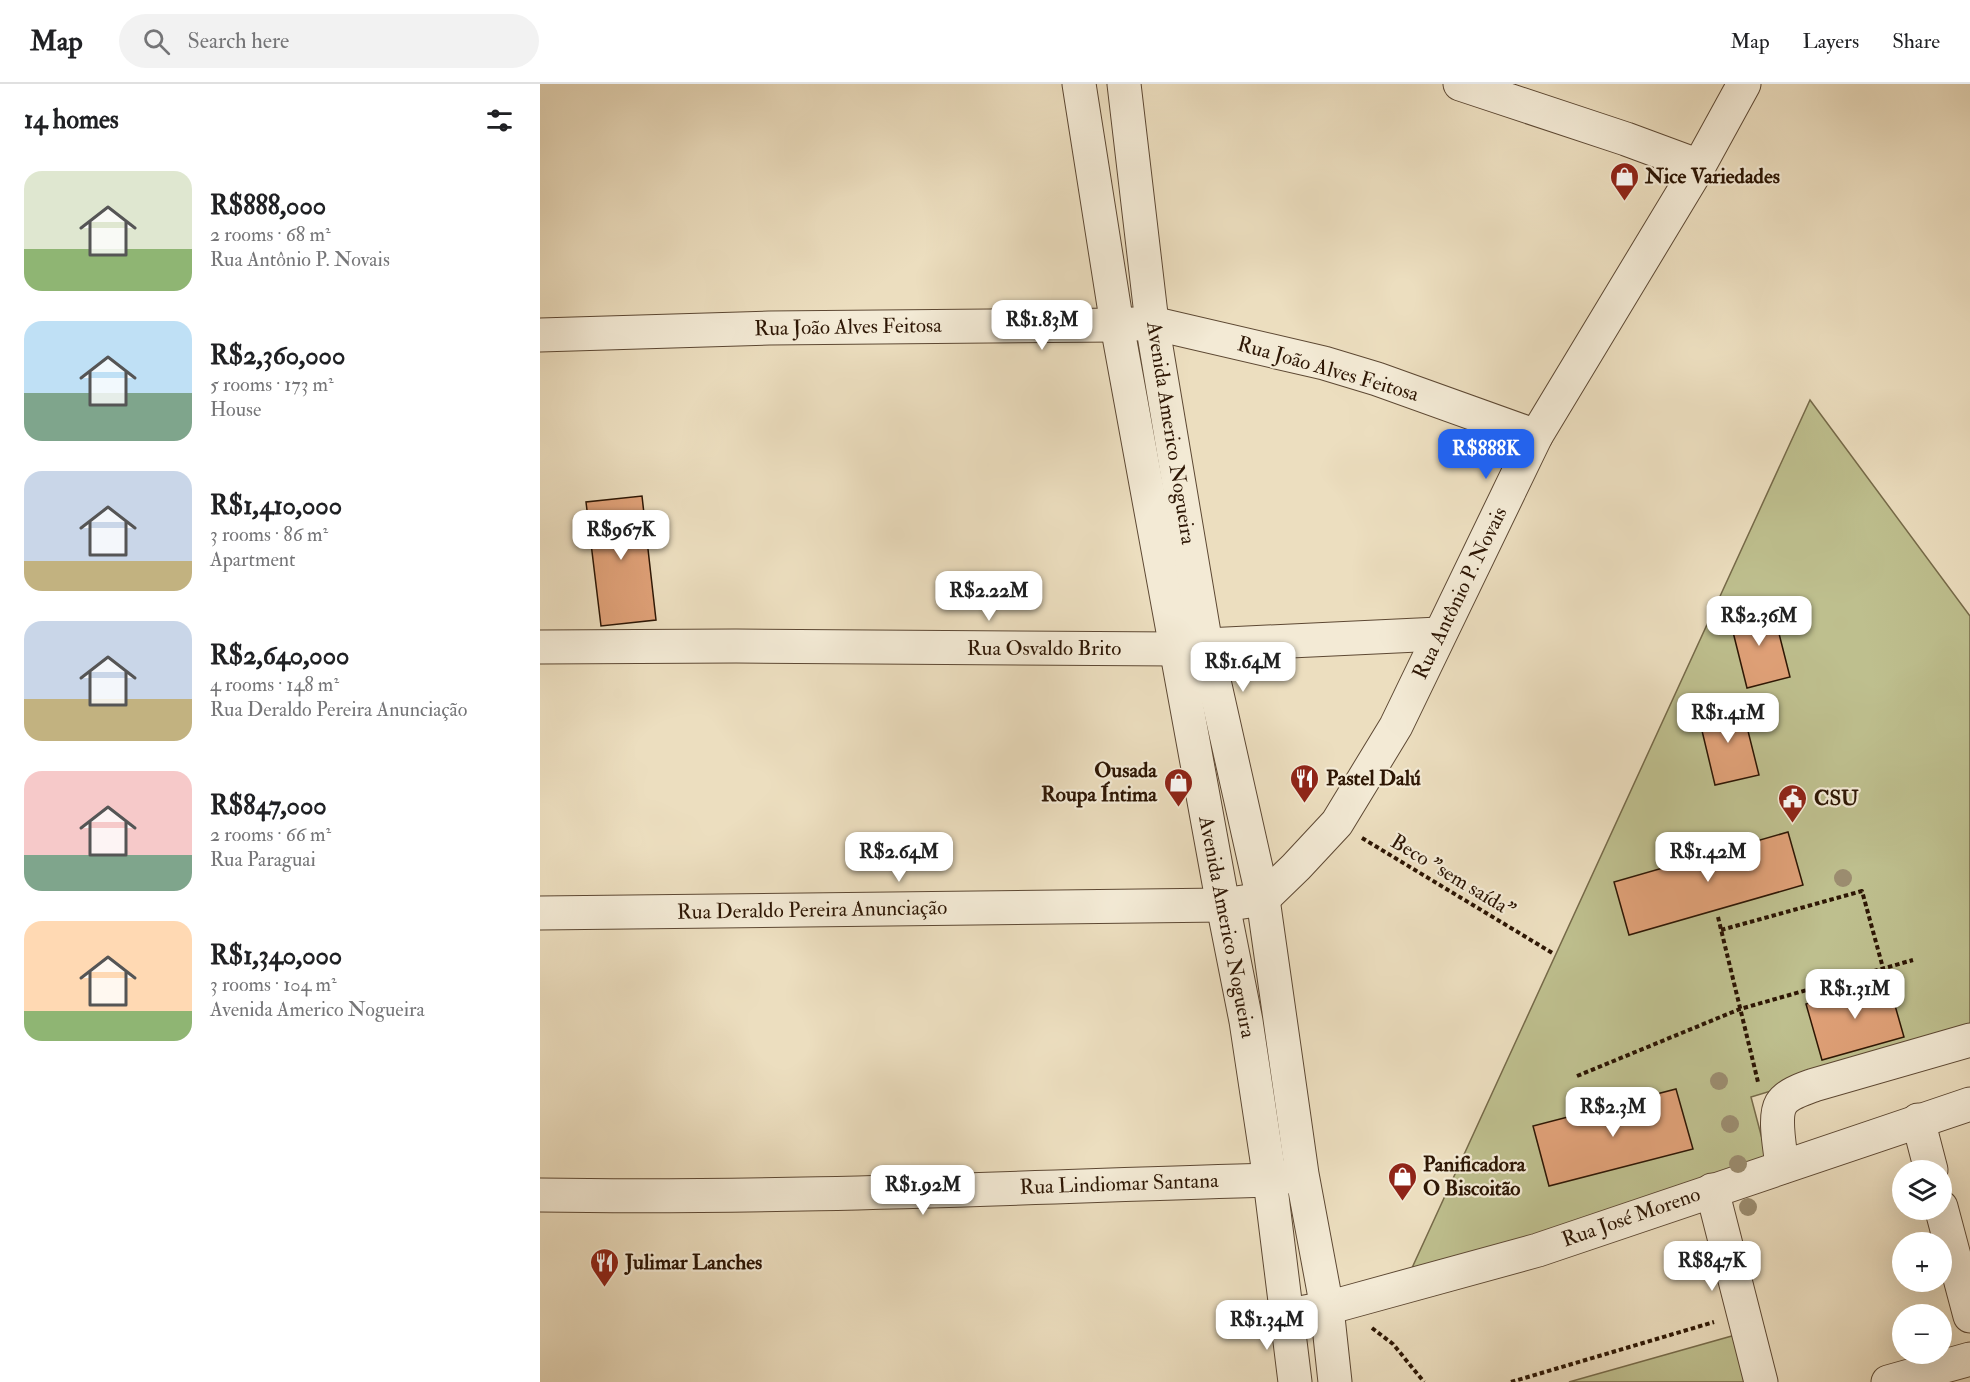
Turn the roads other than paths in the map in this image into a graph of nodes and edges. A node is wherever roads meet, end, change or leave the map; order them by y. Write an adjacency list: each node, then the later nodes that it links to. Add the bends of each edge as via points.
1 (1078, 84): 7 (street, Avenida Americo Nogueira)
2 (1124, 84): 6 (street, Avenida Americo Nogueira)
3 (1460, 84): 5 (street)
4 (1744, 84): 5 (street, Rua Antônio P. Novais)
5 (1699, 166): 9 (street, Rua Antônio P. Novais)
6 (1152, 323): 7 (street, Rua João Alves Feitosa); 9 (street, Rua João Alves Feitosa, via 1324,363); 12 (street, Avenida Americo Nogueira)
7 (1117, 326): 8 (street, Rua João Alves Feitosa, via 769,328); 12 (street, Avenida Americo Nogueira)
8 (540, 335)
9 (1536, 436): 10 (street, Rua Antônio P. Novais)
10 (1439, 634): 12 (street, Rua Osvaldo Brito); 13 (street, Rua Antônio P. Novais, via 1396,726 1336,823)
11 (540, 647): 12 (street, Rua Osvaldo Brito)
12 (1191, 647): 13 (street, Avenida Americo Nogueira); 14 (street, Avenida Americo Nogueira)
13 (1263, 899): 14 (street, Rua Deraldo Pereira Anunciação); 21 (street, Avenida Americo Nogueira)
14 (1223, 905): 15 (street, Rua Deraldo Pereira Anunciação); 21 (street, Avenida Americo Nogueira, via 1246,1021)
15 (540, 913)
16 (1970, 1040): 20 (street, via 1814,1085 1790,1096 1781,1104 1778,1116)
17 (1970, 1104): 18 (street, Rua José Moreno)
18 (1918, 1120): 19 (street); 20 (street, Rua José Moreno)
19 (1928, 1160)
20 (1782, 1167): 22 (street, Rua José Moreno)
21 (1286, 1177): 23 (street, Rua Lindiomar Santana, via 924,1190); 25 (street, Avenida Americo Nogueira); 26 (street, Avenida Americo Nogueira)
22 (1712, 1190): 25 (street, Rua José Moreno, via 1538,1250); 31 (street)
23 (540, 1195)
24 (1944, 1220): 27 (street)
25 (1328, 1308): 26 (street, Rua José Moreno); 30 (street, Avenida Americo Nogueira)
26 (1288, 1315): 29 (street, Avenida Americo Nogueira)
27 (1970, 1316)
28 (1970, 1359): 32 (street)
29 (1295, 1382)
30 (1335, 1382)
31 (1761, 1382)
32 (1888, 1382)

